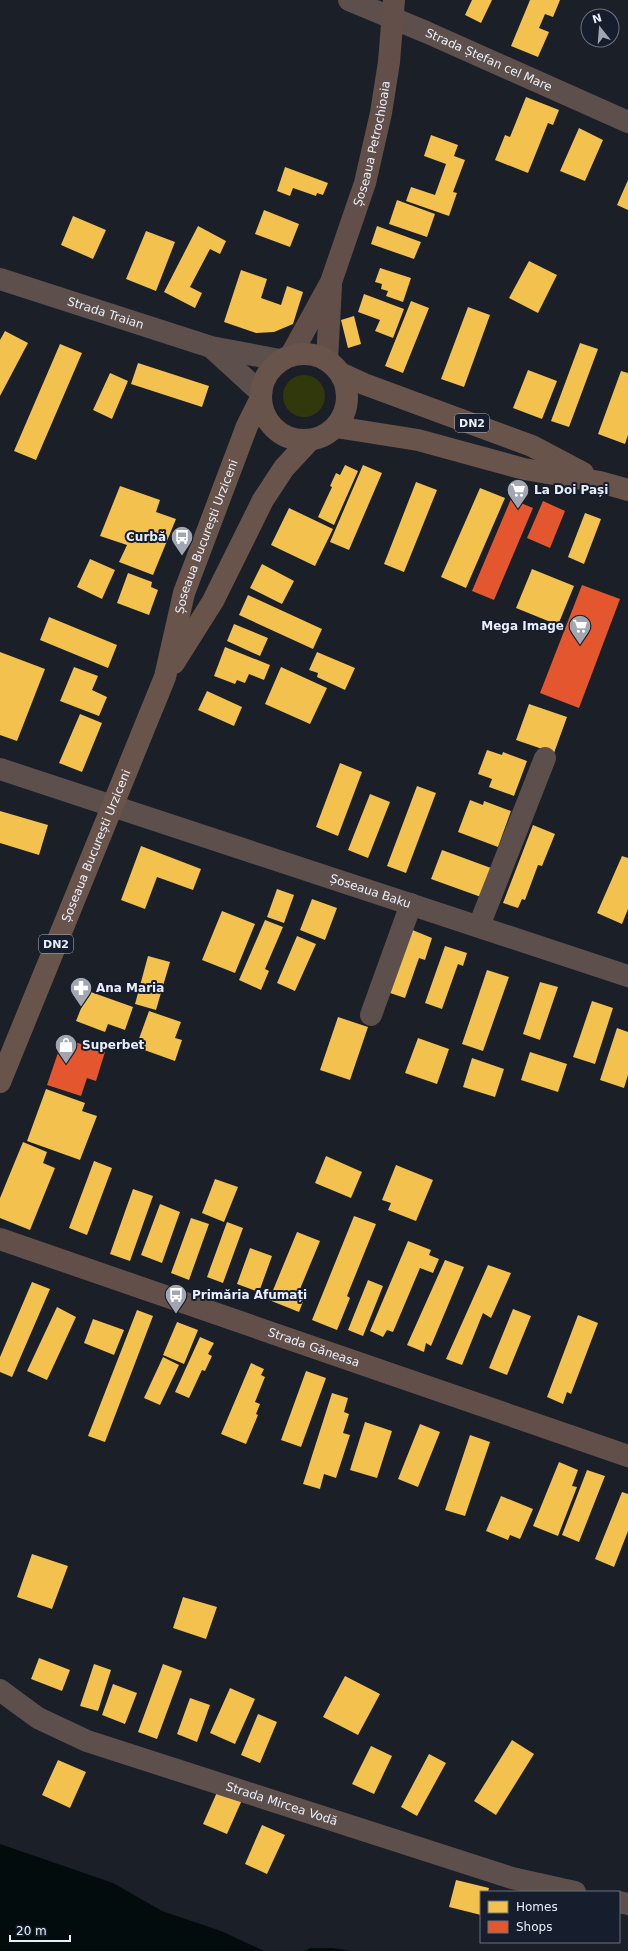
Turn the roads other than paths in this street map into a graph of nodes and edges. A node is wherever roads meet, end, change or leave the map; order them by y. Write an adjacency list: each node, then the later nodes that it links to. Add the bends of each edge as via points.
1 (349, 0): 2 (street, Strada Ștefan cel Mare)
2 (393, 9): 3 (street, Strada Ștefan cel Mare); 5 (main road, Șoseaua Petrochioaia, via 389,62 373,150 365,183)
3 (628, 122)
4 (0, 279): 6 (street, Strada Traian)
5 (331, 282): 7 (main road, Șoseaua Petrochioaia); 8 (main road, Șoseaua Petrochioaia)
6 (211, 347): 7 (street, Strada Traian); 9 (street, Strada Traian)
7 (286, 358): 8 (highway, DN2, via 303,353 315,355); 9 (highway, Șoseaua București Urziceni / DN2, via 270,369 264,379)
8 (334, 366): 10 (highway, Șoseaua București Urziceni / DN2, via 345,381 347,401 346,410); 12 (highway, DN2, via 364,384 532,446)
9 (260, 396): 11 (highway, Șoseaua București Urziceni / DN2, via 264,414 271,426 282,435 296,440); 14 (highway, Șoseaua București Urziceni / DN2, via 184,593)
10 (336, 427): 11 (highway, Șoseaua București Urziceni / DN2, via 324,436); 12 (highway, DN2, via 418,440 524,469)
11 (310, 440): 14 (highway, Șoseaua București Urziceni / DN2, via 284,468 263,500 212,601)
12 (600, 482): 13 (highway, DN2)
13 (628, 490)
14 (164, 677): 17 (highway, Șoseaua București Urziceni / DN2)
15 (545, 758): 19 (street)
16 (0, 769): 17 (street, Șoseaua Baku)
17 (112, 807): 18 (street, Șoseaua Baku); 22 (highway, Șoseaua București Urziceni / DN2)
18 (410, 904): 19 (street, Șoseaua Baku); 21 (street)
19 (479, 926): 20 (street, Șoseaua Baku)
20 (628, 976)
21 (371, 1015)
22 (0, 1082)
23 (0, 1240): 24 (main road, Strada Găneasa)
24 (628, 1456)
25 (0, 1690): 26 (street, Strada Mircea Vodă, via 38,1718 87,1741 512,1878)
26 (570, 1891)

